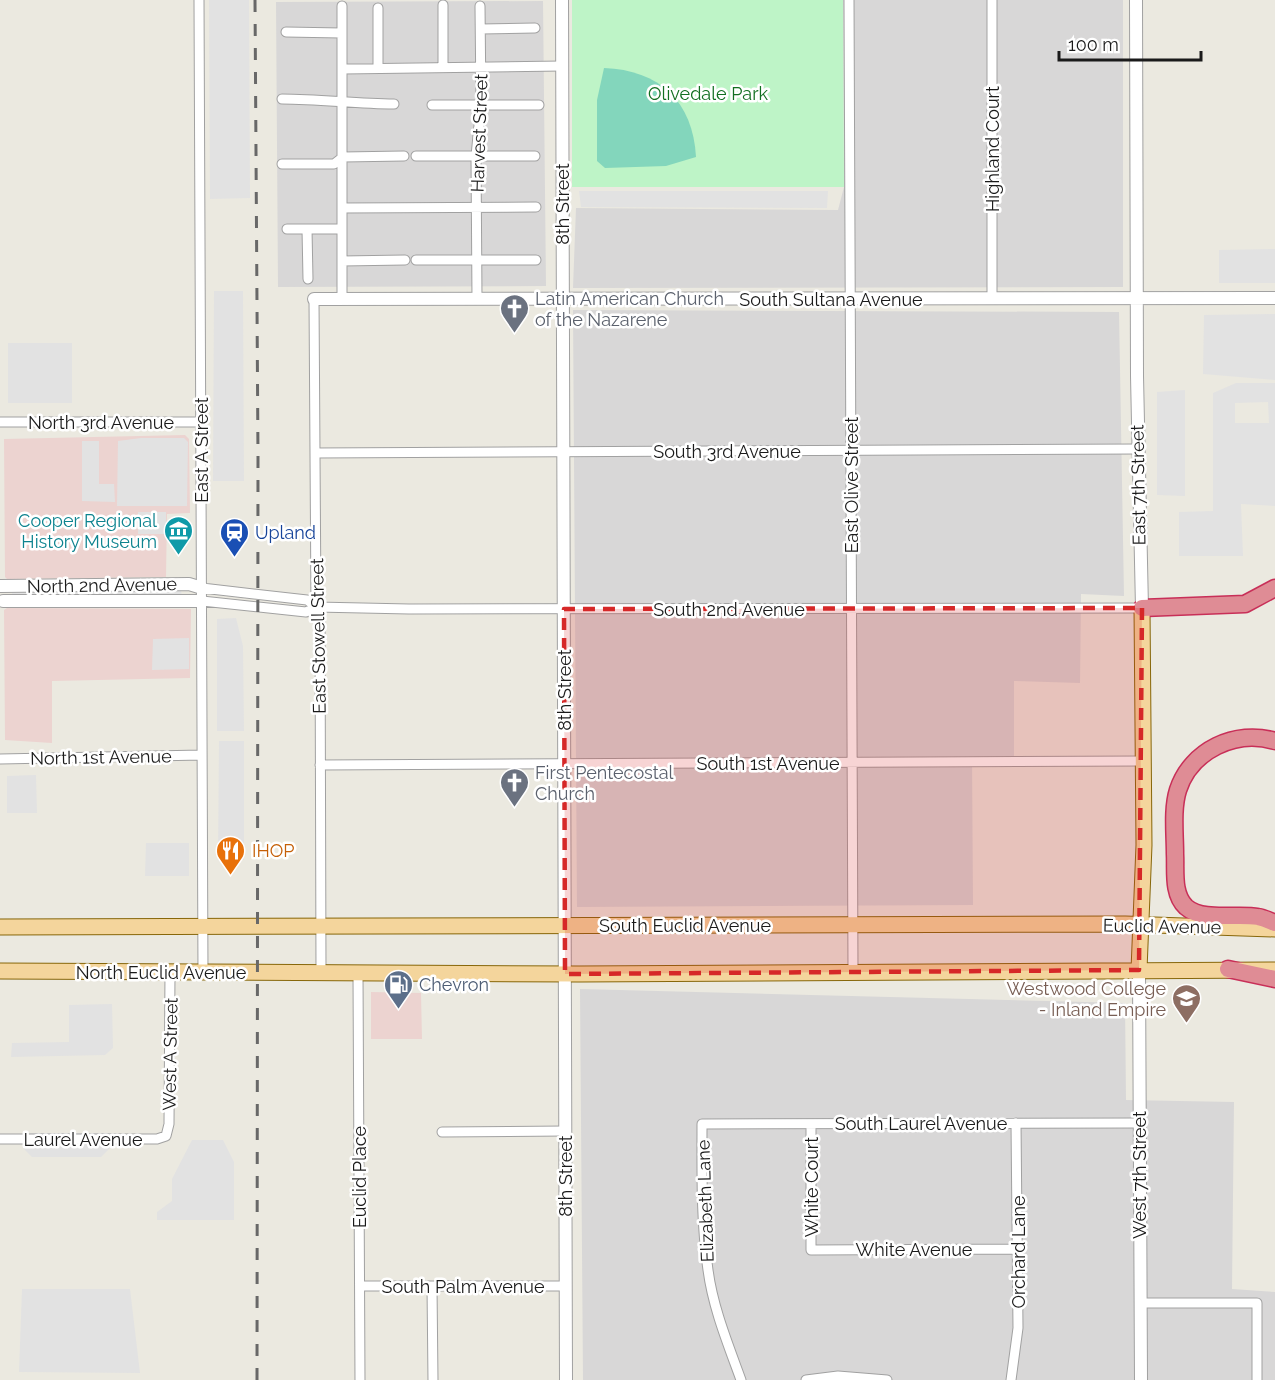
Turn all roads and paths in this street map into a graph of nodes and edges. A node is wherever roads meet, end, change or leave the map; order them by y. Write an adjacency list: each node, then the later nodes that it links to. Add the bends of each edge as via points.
1 (199, 0): 52 (street, East A Street)
2 (562, 0): 15 (street, 8th Street)
3 (849, 0): 43 (street, East Olive Street)
4 (992, 0): 44 (street, Highland Court)
5 (1136, 0): 45 (street, East 7th Street)
6 (443, 5): 17 (street)
7 (342, 6): 13 (street)
8 (480, 6): 11 (street, Harvest Street)
9 (378, 8): 16 (street)
10 (535, 28): 11 (street)
11 (481, 29): 14 (street, Harvest Street)
12 (286, 32): 13 (street)
13 (342, 33): 18 (street)
14 (481, 66): 15 (street); 17 (street); 23 (street, Harvest Street)
15 (562, 66): 50 (street, 8th Street)
16 (378, 68): 17 (street); 18 (street)
17 (443, 68)
18 (343, 69): 20 (street)
19 (282, 99): 20 (street, via 334,99)
20 (343, 104): 21 (street); 29 (street)
21 (394, 104)
22 (432, 105): 23 (street)
23 (481, 105): 24 (street); 27 (street, Harvest Street)
24 (539, 105)
25 (404, 156): 29 (street)
26 (416, 156): 27 (street)
27 (476, 156): 28 (street); 33 (street, Harvest Street)
28 (535, 156)
29 (343, 157): 30 (street, via 334,164); 32 (street)
30 (282, 164)
31 (536, 207): 33 (street)
32 (342, 208): 33 (street); 36 (street)
33 (477, 208): 39 (street, Harvest Street)
34 (287, 229): 35 (street)
35 (307, 229): 36 (street); 42 (street)
36 (342, 229): 41 (street)
37 (405, 260): 41 (street)
38 (416, 260): 39 (street)
39 (477, 260): 40 (street); 49 (street, Harvest Street)
40 (536, 260)
41 (342, 261): 48 (street)
42 (308, 279)
43 (850, 298): 44 (street, South Sultana Avenue); 50 (street, South Sultana Avenue); 54 (street, East Olive Street)
44 (992, 298): 45 (street, South Sultana Avenue)
45 (1137, 298): 46 (street, South Sultana Avenue); 53 (street, East 7th Street)
46 (1275, 298)
47 (314, 299): 48 (street, South Sultana Avenue); 56 (street, East Stowell Street)
48 (342, 299): 49 (street, South Sultana Avenue)
49 (477, 299): 50 (street, South Sultana Avenue)
50 (561, 299): 55 (street, 8th Street)
51 (0, 422): 52 (street, North 3rd Avenue)
52 (201, 422): 59 (street, East A Street)
53 (1138, 449): 54 (street, South 3rd Avenue); 63 (street, East 7th Street)
54 (851, 450): 55 (street, South 3rd Avenue); 62 (street, East Olive Street)
55 (562, 452): 56 (street, South 3rd Avenue); 64 (street, 8th Street)
56 (315, 453): 61 (street, East Stowell Street)
57 (1, 585): 59 (street, North 2nd Avenue, via 189,584); 60 (street)
58 (1275, 588): 63 (highway, via 1245,604)
59 (202, 594): 60 (street, North 2nd Avenue); 61 (street, South 2nd Avenue, via 306,612); 66 (street, East A Street)
60 (2, 603)
61 (316, 607): 64 (street, South 2nd Avenue); 71 (street, East Stowell Street, via 320,618)
62 (851, 608): 63 (street, South 2nd Avenue); 64 (street, South 2nd Avenue); 69 (street, East Olive Street)
63 (1142, 608): 68 (main road, East 7th Street)
64 (564, 609): 70 (street, 8th Street)
65 (1275, 741): 72 (highway, via 1236,739 1212,748 1196,762 1179,789 1175,844 1176,883 1187,908 1204,914 1259,917)
66 (202, 755): 67 (street, North 1st Avenue); 77 (street, East A Street)
67 (0, 759)
68 (1144, 761): 69 (street, South 1st Avenue); 76 (main road, East 7th Street)
69 (852, 763): 70 (street, South 1st Avenue); 78 (street, East Olive Street)
70 (564, 764): 71 (street, South 1st Avenue); 73 (street, 8th Street)
71 (320, 765): 74 (street, East Stowell Street)
72 (1275, 923)
73 (565, 924): 74 (main road, South Euclid Avenue); 78 (main road, South Euclid Avenue); 90 (street, 8th Street)
74 (321, 925): 77 (main road); 88 (street, East Stowell Street)
75 (1048, 925): 76 (main road, Euclid Avenue); 78 (main road, South Euclid Avenue)
76 (1142, 925): 80 (main road, Euclid Avenue); 82 (main road, East 7th Street)
77 (203, 926): 79 (main road); 87 (street, East A Street)
78 (852, 926): 85 (street, East Olive Street)
79 (0, 927)
80 (1275, 929)
81 (1228, 969): 82 (main road); 83 (main road); 91 (highway)
82 (1139, 970): 85 (main road); 93 (street, West 7th Street)
83 (1275, 970)
84 (0, 971): 86 (main road, North Euclid Avenue)
85 (852, 971): 90 (main road)
86 (170, 973): 87 (main road, North Euclid Avenue); 98 (street, West A Street)
87 (203, 973): 88 (main road, North Euclid Avenue)
88 (321, 974): 89 (main road)
89 (358, 974): 90 (main road); 102 (street, Euclid Place)
90 (566, 974): 96 (street, 8th Street)
91 (1275, 979)
92 (1016, 1123): 93 (street, South Laurel Avenue); 95 (street, South Laurel Avenue); 100 (street, Orchard Lane)
93 (1139, 1123): 105 (street, West 7th Street)
94 (702, 1124): 95 (street, South Laurel Avenue); 109 (street, Elizabeth Lane, via 703,1224 708,1273 722,1329)
95 (812, 1124): 101 (street, White Court)
96 (565, 1131): 97 (street); 104 (street, 8th Street)
97 (442, 1132)
98 (166, 1136): 99 (street, Laurel Avenue)
99 (0, 1139)
100 (1018, 1249): 101 (street, White Avenue); 112 (street, Orchard Lane, via 1018,1328)
101 (811, 1250)
102 (360, 1286): 103 (street, South Palm Avenue); 106 (street, Euclid Place)
103 (432, 1286): 104 (street, South Palm Avenue); 107 (street)
104 (566, 1286): 108 (street, 8th Street)
105 (1140, 1302): 113 (street, West 7th Street); 114 (street, via 1257,1303)
106 (360, 1380)
107 (433, 1380)
108 (566, 1380)
109 (741, 1380)
110 (806, 1380): 111 (street, via 837,1376)
111 (887, 1380)
112 (1011, 1380)
113 (1141, 1380)
114 (1257, 1380)

